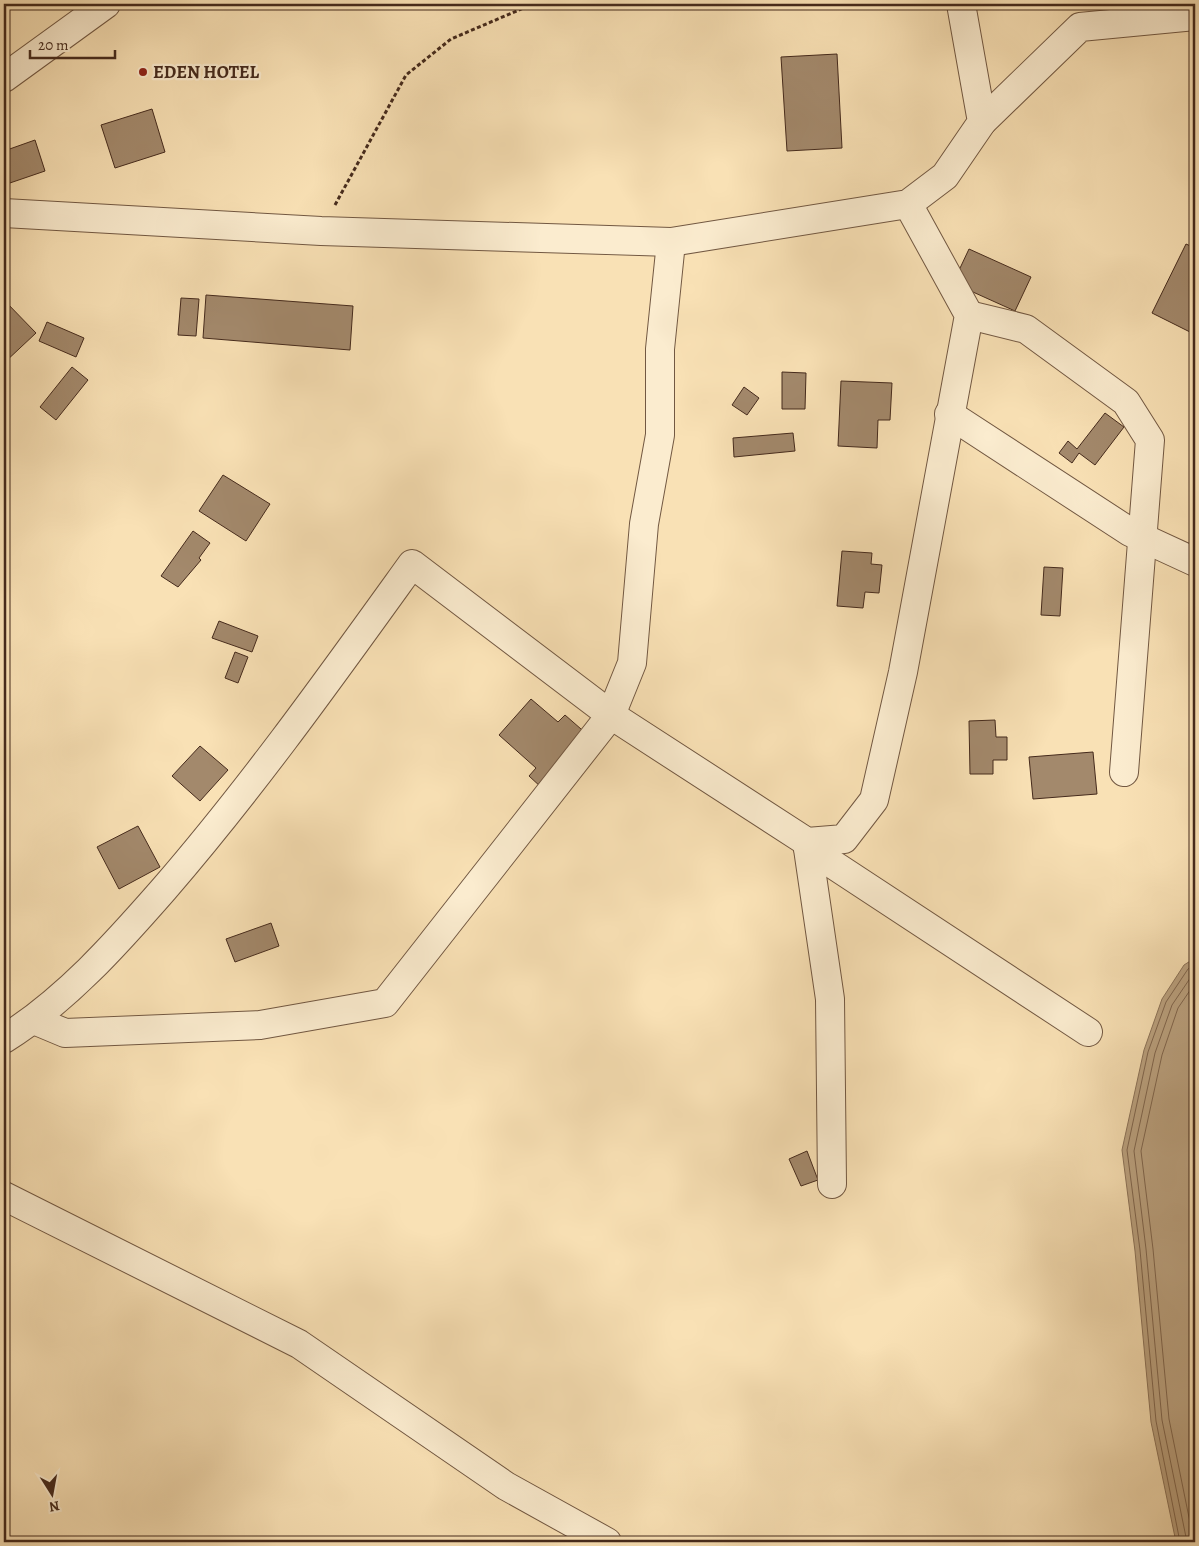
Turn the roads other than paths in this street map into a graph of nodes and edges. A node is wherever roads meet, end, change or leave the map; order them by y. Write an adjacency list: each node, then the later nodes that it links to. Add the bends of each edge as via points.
1 (106, 4): 4 (street)
2 (961, 4): 5 (street)
3 (1195, 16): 5 (street, via 1080,27)
4 (4, 78)
5 (982, 122): 6 (street, via 946,176)
6 (908, 204): 8 (street); 9 (street)
7 (4, 212): 8 (street, via 321,231)
8 (671, 242): 13 (street, via 660,349 660,435 644,524 632,663)
9 (969, 315): 10 (street); 11 (street, via 1026,329 1126,402 1150,440)
10 (949, 414): 11 (street); 15 (street, via 904,672 874,800 844,838)
11 (1143, 538): 12 (street); 14 (street)
12 (1195, 562)
13 (611, 715): 15 (street); 16 (street, via 385,1002 260,1026 65,1033); 16 (street, via 412,564 284,741 200,847 107,954)
14 (1124, 772)
15 (807, 845): 17 (street); 19 (street, via 830,1000)
16 (34, 1020): 18 (street)
17 (1088, 1032)
18 (4, 1039)
19 (832, 1184)
20 (4, 1196): 21 (street, via 298,1344 506,1486)
21 (606, 1542)

